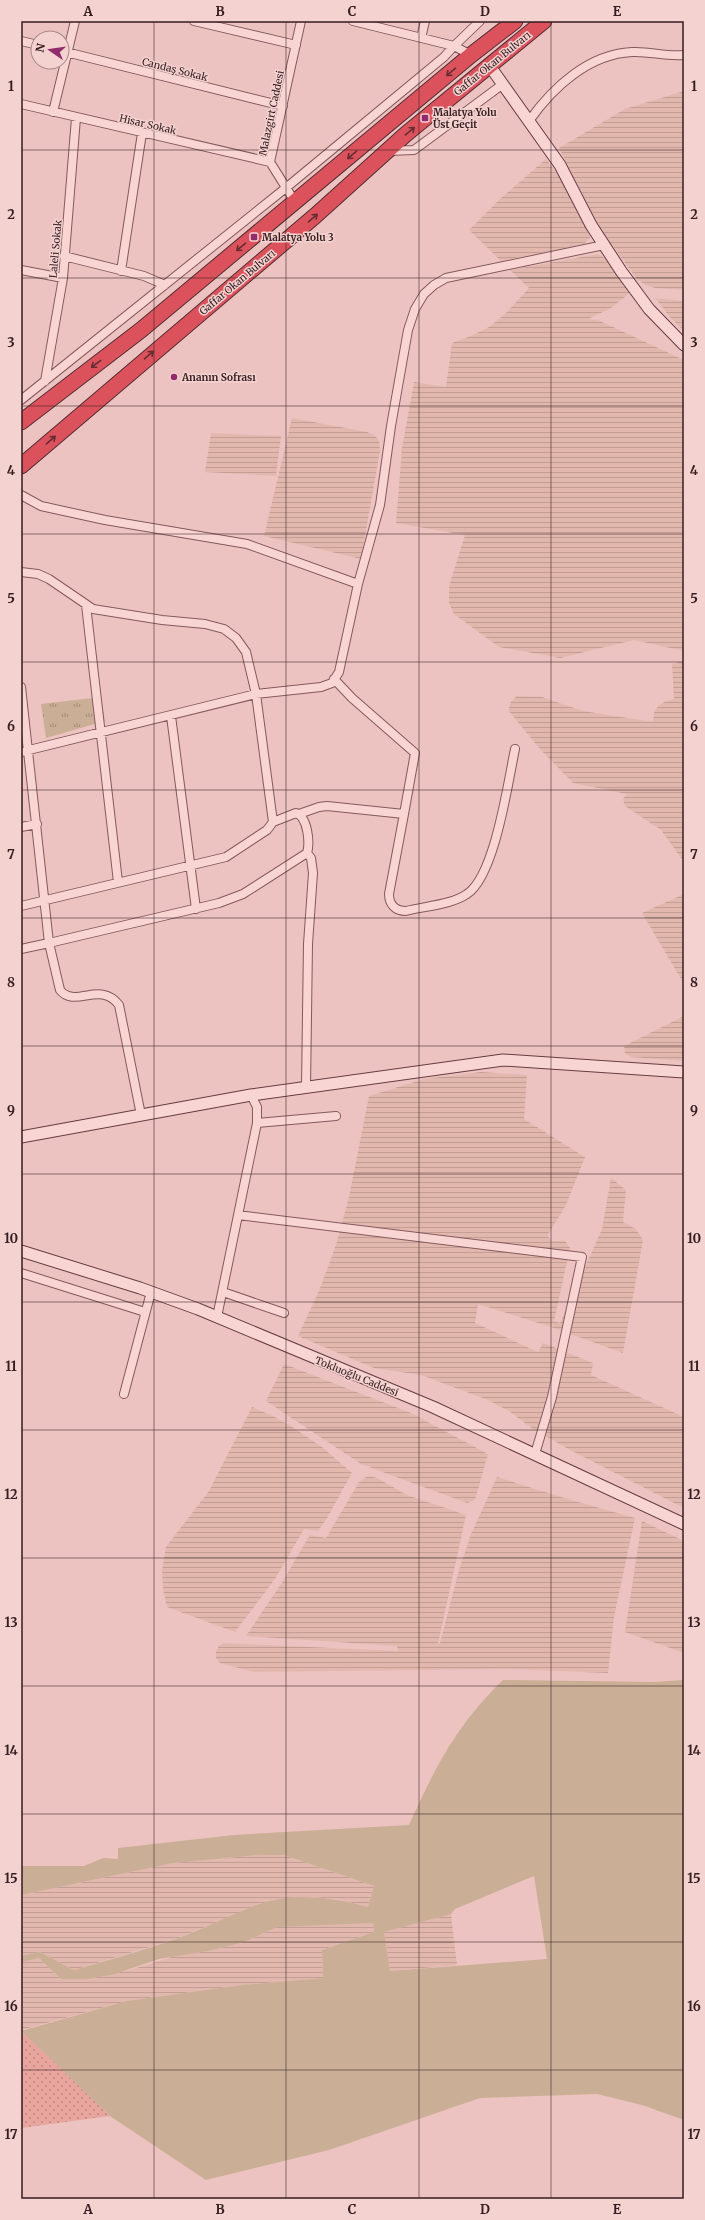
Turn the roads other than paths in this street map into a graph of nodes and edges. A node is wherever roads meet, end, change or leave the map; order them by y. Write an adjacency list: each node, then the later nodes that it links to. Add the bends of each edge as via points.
1 (75, 21): 9 (street)
2 (194, 21): 11 (street)
3 (301, 21): 11 (street, Malazgirt Caddesi)
4 (425, 21): 10 (street)
5 (480, 21): 12 (street)
6 (515, 21): 15 (highway, Gaffar Okan Bulvarı)
7 (544, 21): 16 (highway, Gaffar Okan Bulvarı)
8 (358, 22): 10 (street)
9 (70, 36)
10 (421, 38): 12 (street)
11 (296, 45): 20 (street, Malazgirt Caddesi)
12 (454, 46): 15 (street); 27 (street)
13 (70, 53): 20 (street, Candaş Sokak)
14 (684, 54): 23 (street, via 662,56 626,52 593,63 562,83)
15 (471, 55): 28 (highway, Gaffar Okan Bulvarı, one-way to 28)
16 (489, 66): 18 (street); 25 (highway, Gaffar Okan Bulvarı, one-way to 16)
17 (61, 70): 21 (street)
18 (502, 84): 23 (street); 25 (street, via 414,150)
19 (21, 104): 21 (street, Hisar Sokak)
20 (283, 106): 26 (street, Malazgirt Caddesi)
21 (53, 112): 22 (street, Hisar Sokak)
22 (76, 118): 24 (street, Hisar Sokak); 30 (street, Laleli Sokak)
23 (529, 121): 29 (street, via 560,165 591,226)
24 (142, 133): 26 (street, Hisar Sokak); 32 (street)
25 (386, 151): 39 (highway, Gaffar Okan Bulvarı, one-way to 25, via 314,216)
26 (270, 162): 27 (street, Malazgirt Caddesi)
27 (287, 187): 28 (street, Malazgirt Caddesi); 34 (street)
28 (295, 202): 38 (highway, Gaffar Okan Bulvarı, one-way to 38, via 141,330)
29 (604, 245): 35 (street, via 649,309); 42 (street, via 446,278 434,285 422,298 415,309 408,330 380,505)
30 (64, 256): 32 (street); 33 (street, Laleli Sokak)
31 (21, 270): 33 (street)
32 (121, 270): 34 (street)
33 (63, 278): 36 (street, Laleli Sokak)
34 (165, 285): 36 (street)
35 (684, 345)
36 (45, 381): 37 (street)
37 (21, 400)
38 (21, 422)
39 (21, 466)
40 (21, 495): 42 (street, via 41,506 247,544)
41 (21, 572): 43 (street, via 38,574 50,579)
42 (358, 584): 44 (street, via 339,672)
43 (86, 605): 46 (street, via 105,612 205,624 227,631 240,642 246,652); 48 (street)
44 (334, 679): 46 (street, via 332,683 321,687); 52 (street, via 415,753)
45 (21, 687): 50 (street)
46 (256, 694): 47 (street); 53 (street)
47 (171, 716): 48 (street); 57 (street)
48 (102, 733): 50 (street); 58 (street)
49 (515, 748): 52 (street, via 497,835 478,884 464,896 406,911 398,910 392,905 389,894)
50 (25, 751): 54 (street)
51 (299, 814): 52 (street, via 327,806); 53 (street); 56 (street, via 304,820)
52 (404, 814)
53 (273, 822): 57 (street, via 267,830 226,857)
54 (37, 824): 55 (street); 59 (street)
55 (21, 827)
56 (307, 853): 61 (street, via 243,894); 65 (street, via 311,858 313,873 308,944)
57 (191, 865): 58 (street); 61 (street)
58 (118, 882): 59 (street)
59 (45, 900): 60 (street); 62 (street)
60 (21, 906)
61 (196, 909): 62 (street)
62 (49, 943): 63 (street); 67 (street, via 60,990 64,994 74,998 101,994 110,997 119,1005)
63 (21, 949)
64 (684, 1072): 65 (street, via 503,1060)
65 (306, 1087): 66 (street)
66 (251, 1095): 67 (street); 69 (street, via 257,1107)
67 (141, 1115): 70 (street)
68 (336, 1116): 69 (street)
69 (257, 1123): 71 (street)
70 (21, 1137)
71 (238, 1215): 75 (street); 80 (street, via 582,1257 552,1397)
72 (21, 1251): 74 (street, Tokluoğlu Caddesi)
73 (21, 1273): 76 (street)
74 (151, 1292): 76 (street); 78 (street, Tokluoğlu Caddesi)
75 (223, 1292): 77 (street); 78 (street)
76 (145, 1312): 79 (street)
77 (284, 1313)
78 (217, 1317): 80 (street, Tokluoğlu Caddesi, via 433,1407)
79 (124, 1394)
80 (535, 1454): 81 (street, Tokluoğlu Caddesi)
81 (684, 1524)

